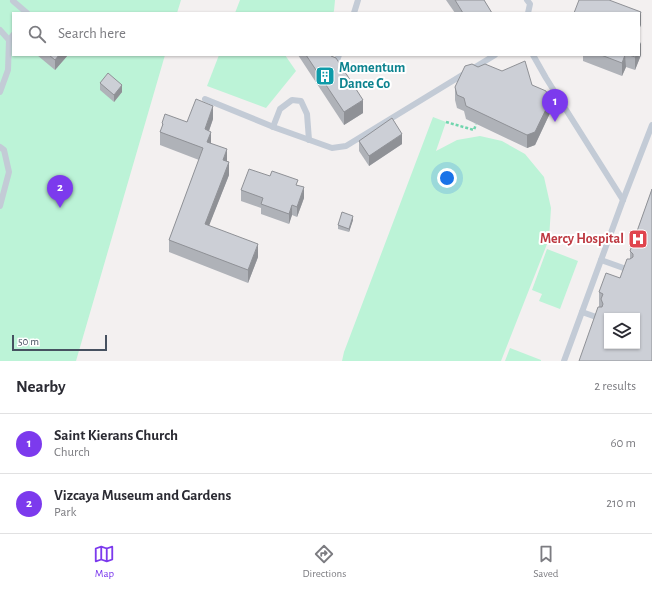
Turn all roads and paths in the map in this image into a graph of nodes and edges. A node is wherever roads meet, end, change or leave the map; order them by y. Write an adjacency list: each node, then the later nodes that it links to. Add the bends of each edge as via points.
1 (358, 0): 5 (lane)
2 (527, 0): 6 (lane, via 530,4)
3 (14, 1): 4 (lane)
4 (26, 12)
5 (354, 12)
6 (528, 12)
7 (0, 30): 8 (lane)
8 (11, 38): 13 (lane, via 8,70)
9 (339, 56): 12 (lane)
10 (492, 56): 19 (lane, via 346,146 332,148)
11 (534, 56): 21 (lane)
12 (335, 66)
13 (0, 92)
14 (205, 100): 18 (lane)
15 (446, 122): 16 (path, via 474,130)
16 (476, 124)
17 (652, 125): 21 (lane)
18 (273, 127): 19 (lane); 19 (lane, via 280,109 292,100 302,102 307,114)
19 (310, 140)
20 (0, 147): 22 (lane, via 4,150 9,172)
21 (623, 200): 23 (lane)
22 (0, 206)
23 (601, 260): 24 (lane); 25 (lane)
24 (629, 270)
25 (582, 312): 26 (lane); 27 (lane)
26 (599, 318)
27 (564, 361)

